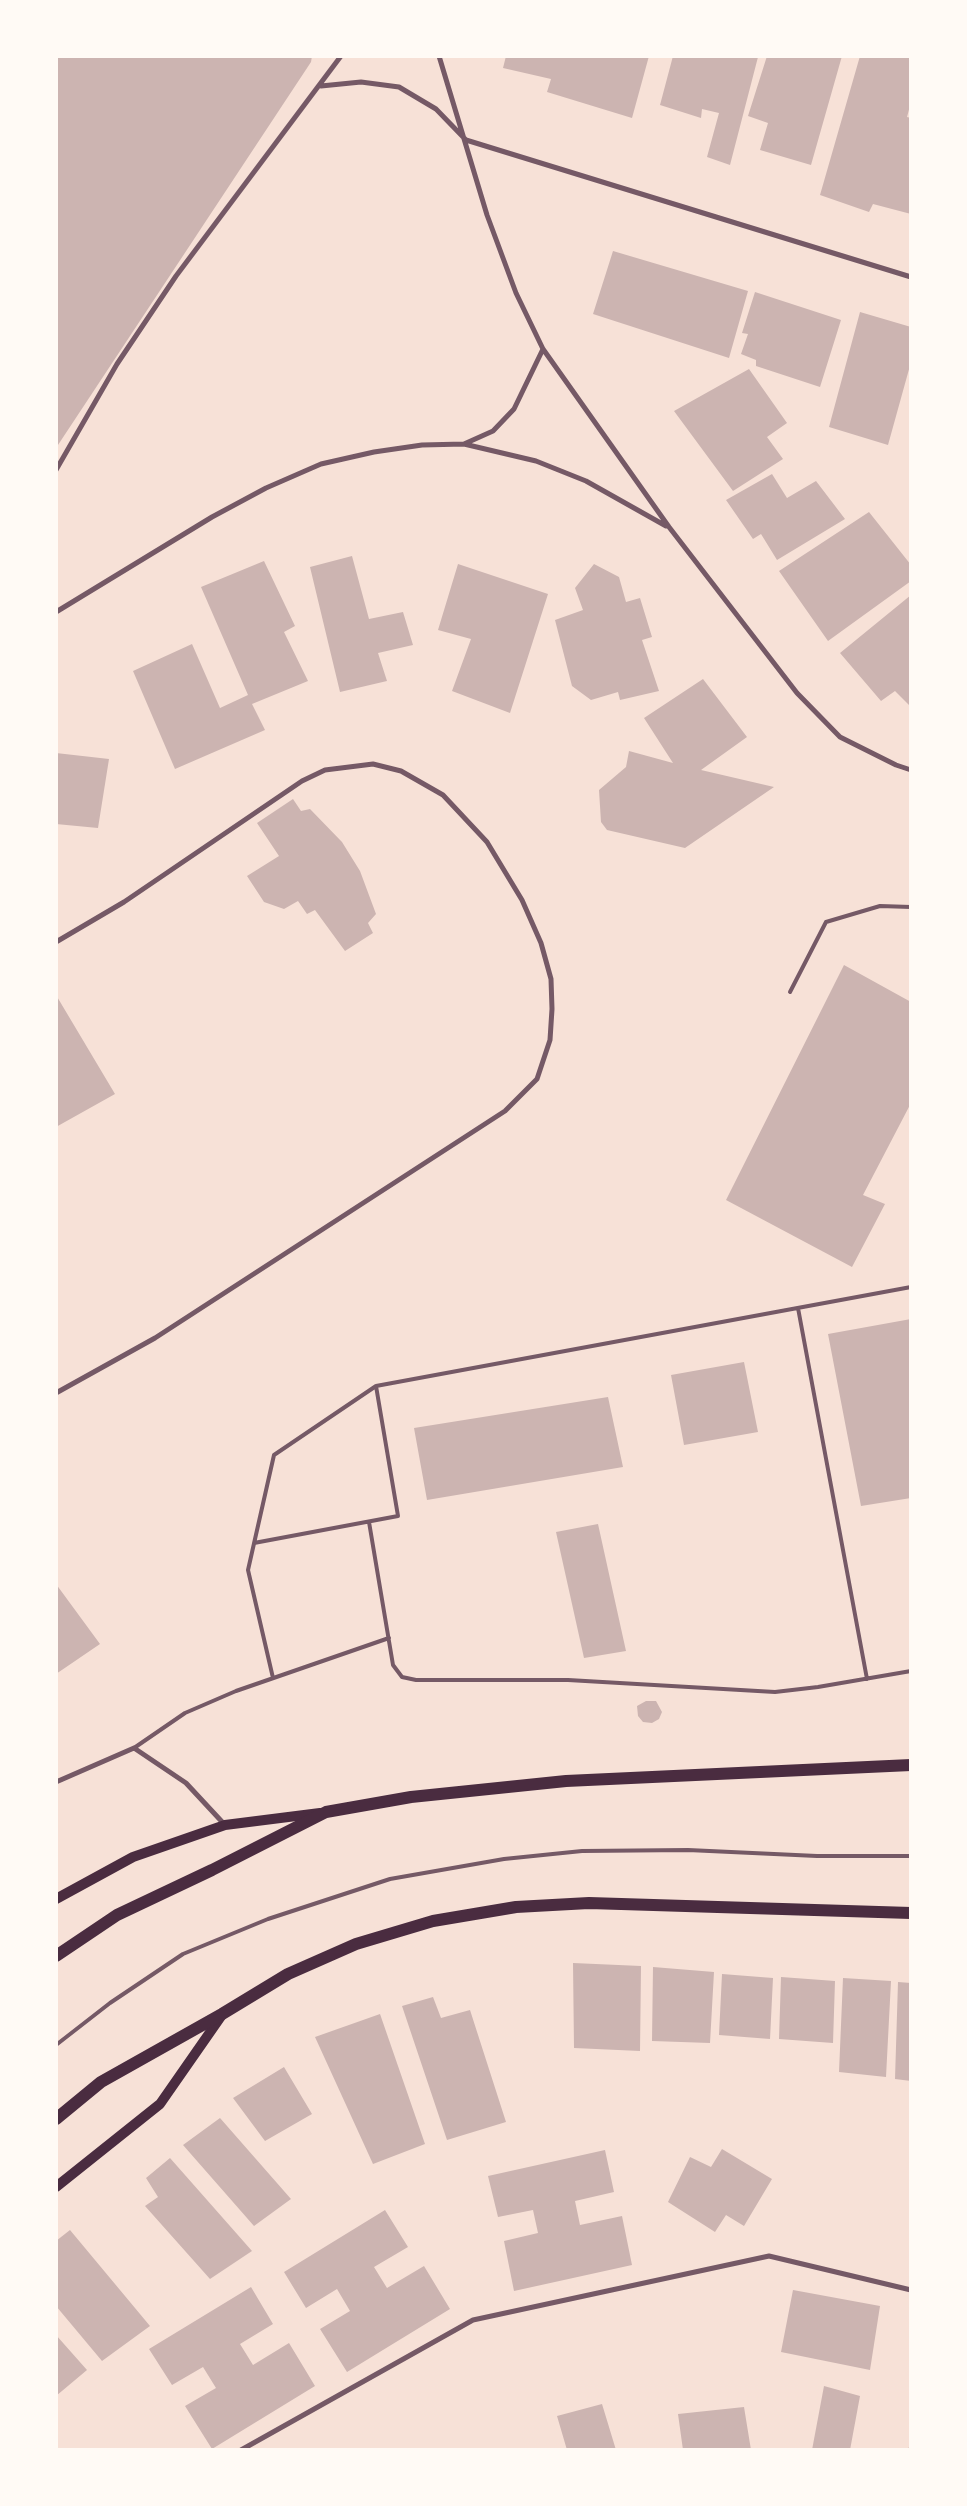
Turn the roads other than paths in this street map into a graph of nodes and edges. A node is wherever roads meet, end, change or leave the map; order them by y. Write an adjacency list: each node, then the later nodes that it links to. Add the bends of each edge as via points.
1 (341, 56): 3 (street)
2 (439, 56): 4 (street)
3 (321, 86): 4 (street, via 361,82 399,87 436,109); 8 (street, via 176,276 117,364)
4 (466, 140): 5 (street); 6 (street, via 487,214 516,294)
5 (911, 277)
6 (543, 349): 7 (street, via 514,409 493,431); 9 (street)
7 (464, 444): 9 (street, via 536,461 586,481); 10 (street, via 422,445 321,464 212,516)
8 (56, 470)
9 (669, 527): 11 (street, via 797,693 834,731 840,737)
10 (56, 612)
11 (911, 770)
12 (911, 907): 14 (lane, via 880,906 826,922)
13 (56, 942): 18 (street, via 124,902 302,781 325,770 374,764 401,771 443,795 487,842 522,900 541,944 551,979 552,1009 550,1040 537,1079 504,1111 155,1338)
14 (790, 992)
15 (911, 1288): 16 (lane)
16 (798, 1308): 17 (lane); 24 (lane)
17 (376, 1386): 19 (lane, via 398,1516); 20 (lane, via 274,1455)
18 (56, 1393)
19 (369, 1522): 20 (lane); 21 (lane)
20 (254, 1544): 23 (lane, via 248,1570)
21 (389, 1638): 23 (lane); 24 (lane, via 393,1665 402,1677 416,1680 568,1680 775,1692)
22 (911, 1671): 24 (lane)
23 (273, 1678): 25 (lane, via 185,1713)
24 (867, 1679)
25 (134, 1748): 27 (street); 29 (street, via 186,1783)
26 (911, 1765): 28 (main road, via 566,1781 411,1797)
27 (56, 1782)
28 (326, 1812): 29 (main road); 33 (main road, via 117,1915)
29 (225, 1825): 31 (main road, via 133,1857)
30 (911, 1856): 35 (lane, via 817,1856 688,1850 582,1851 504,1859 390,1879 268,1919 183,1954 110,2003)
31 (56, 1899)
32 (911, 1913): 34 (main road, via 660,1904 516,1907 433,1922 356,1944 288,1974)
33 (56, 1956)
34 (222, 2014): 36 (main road, via 100,2082); 37 (main road, via 160,2104)
35 (56, 2045)
36 (56, 2119)
37 (56, 2187)
38 (911, 2290): 39 (street, via 769,2256 473,2320)
39 (241, 2450)

